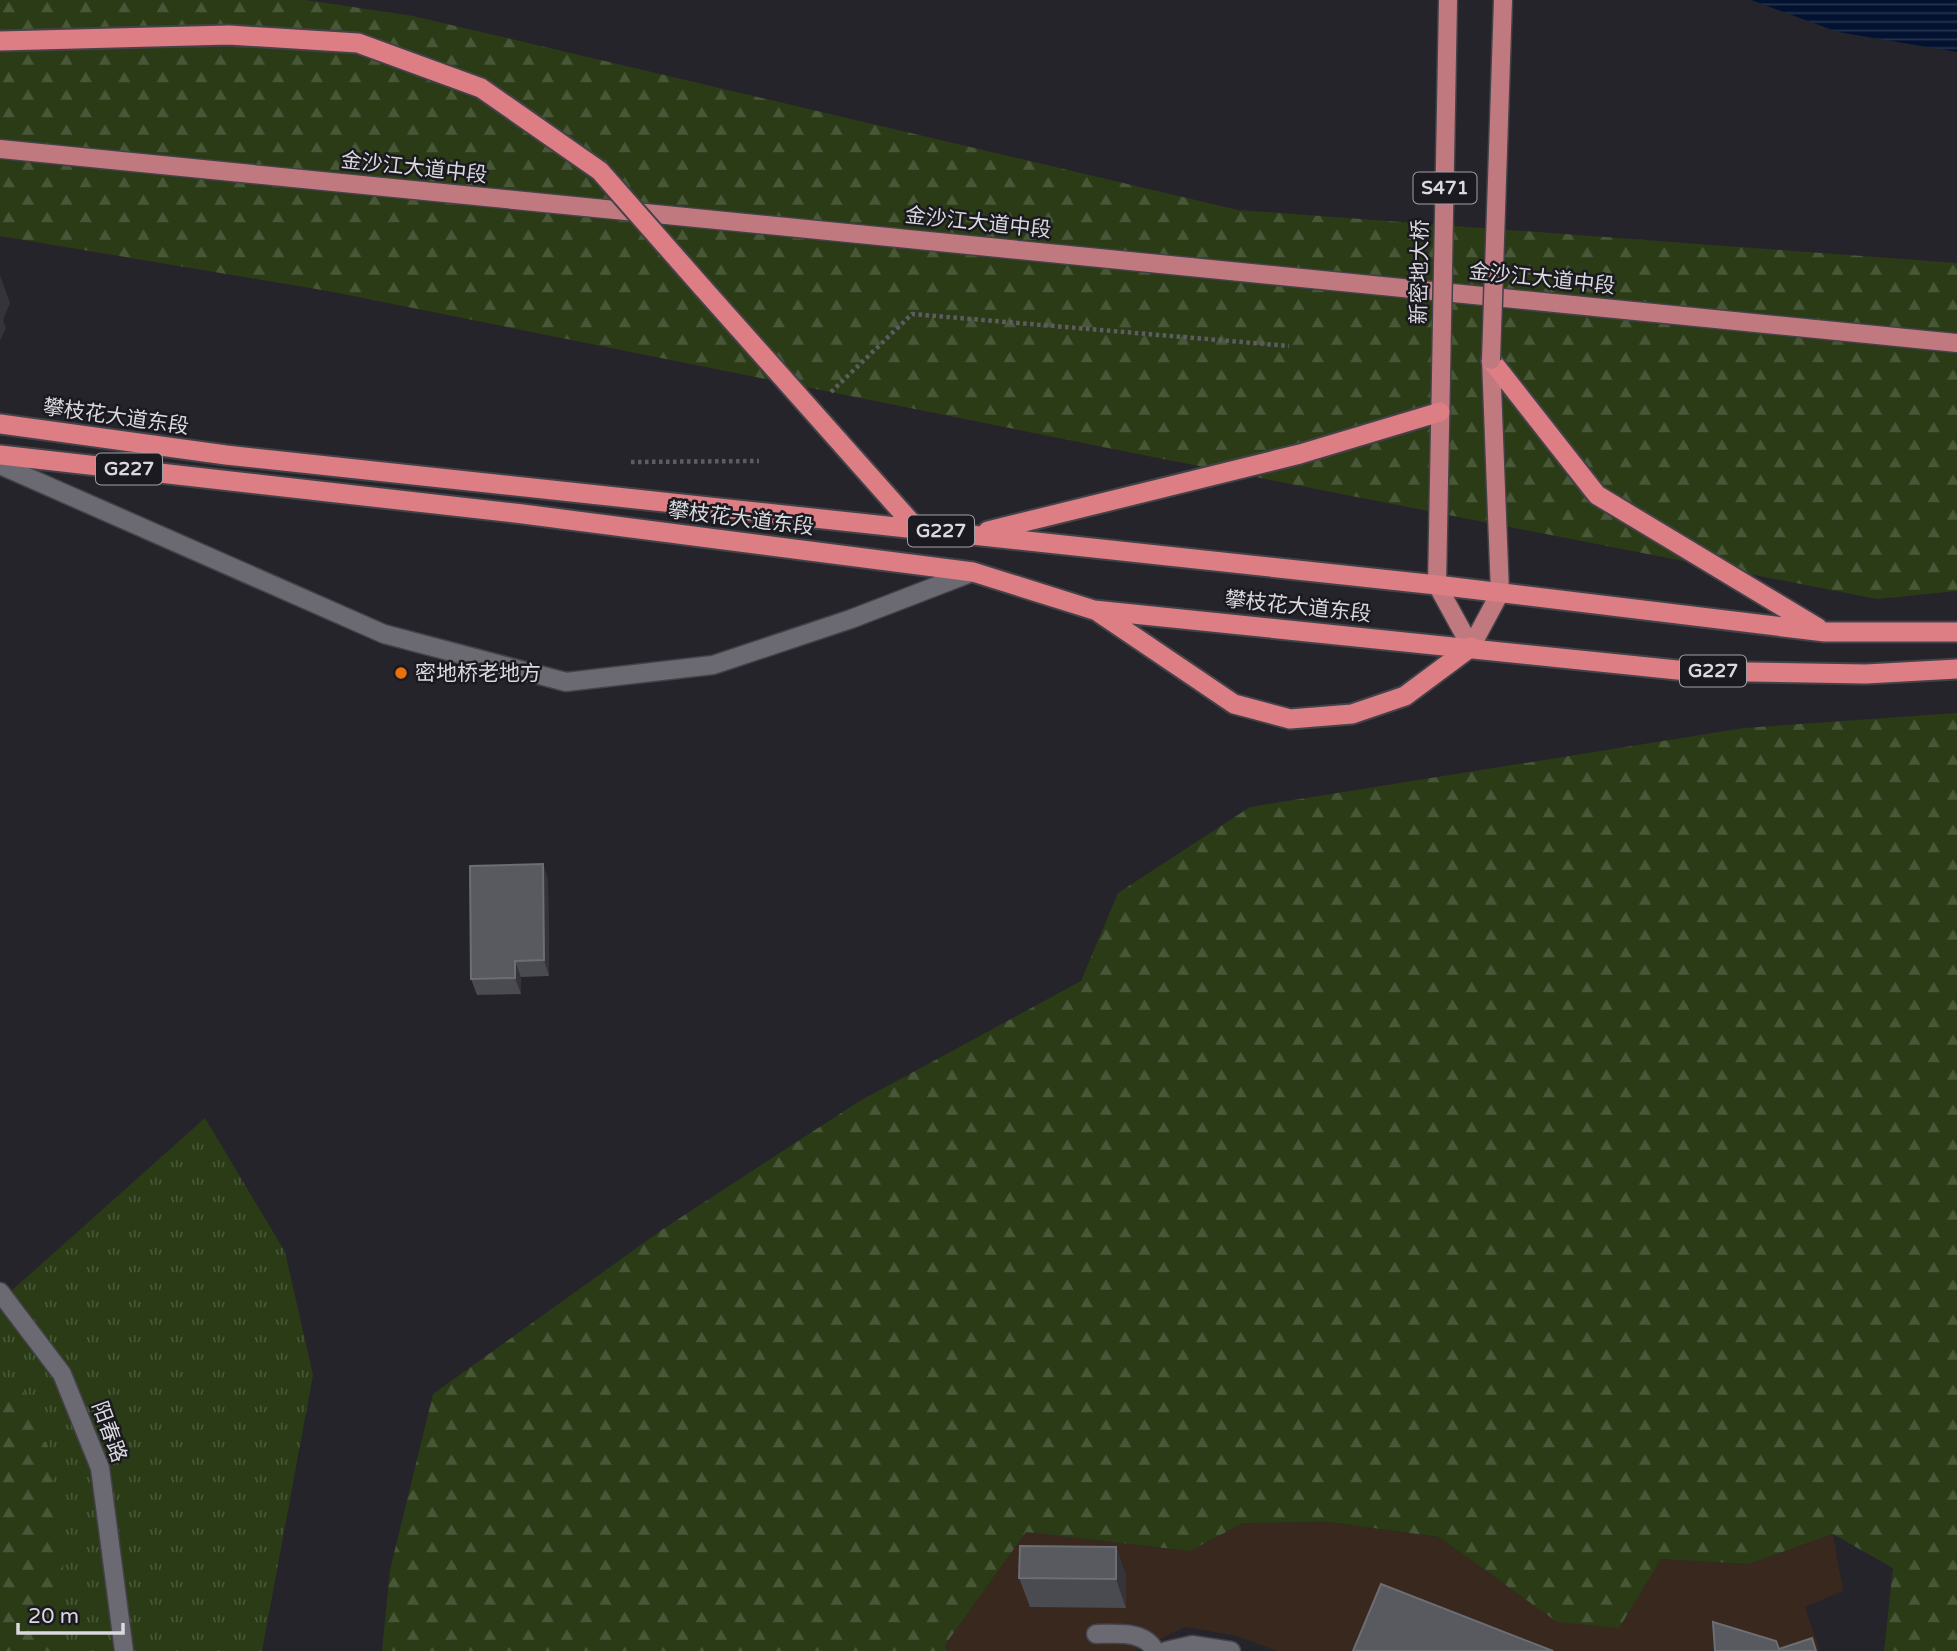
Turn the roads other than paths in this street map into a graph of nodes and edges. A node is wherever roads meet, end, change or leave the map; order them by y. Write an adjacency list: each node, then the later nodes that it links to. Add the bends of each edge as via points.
1 (1448, 0): 7 (main road, 新密地大桥 / S471, bridge)
2 (1503, 0): 6 (main road, S471, bridge)
3 (0, 41): 11 (highway, bridge, via 229,35 358,43 481,88 600,171)
4 (0, 149): 5 (main road, 金沙江大道中段)
5 (1954, 342)
6 (1491, 360): 15 (main road, S471); 17 (highway, via 1597,495)
7 (1440, 412): 12 (highway, via 1300,454); 14 (main road, S471)
8 (0, 424): 11 (highway, 攀枝花大道东段 / G227, via 226,455)
9 (0, 454): 13 (highway, 攀枝花大道东段 / G227)
10 (0, 465): 13 (street, via 384,635 566,682 713,665)
11 (917, 529): 12 (highway, 攀枝花大道东段 / G227)
12 (972, 535): 14 (highway, 攀枝花大道东段 / G227)
13 (973, 572): 16 (highway, 攀枝花大道东段 / G227)
14 (1437, 585): 15 (highway, 攀枝花大道东段 / G227); 19 (main road)
15 (1500, 593): 17 (highway, G227); 19 (main road)
16 (1094, 610): 19 (highway, 攀枝花大道东段 / G227); 19 (highway, via 1234,704 1290,719 1352,714 1405,696)
17 (1825, 632): 18 (highway, G227)
18 (1957, 632)
19 (1471, 647): 20 (highway, G227, via 1686,671 1866,674)
20 (1957, 669)
21 (0, 1292): 23 (street, 阳春路, via 62,1374 100,1468)
22 (1096, 1634): 24 (street, via 1135,1635 1151,1643)
23 (124, 1651)
24 (1155, 1651)
25 (1166, 1651): 26 (street, via 1192,1646)
26 (1231, 1651)

